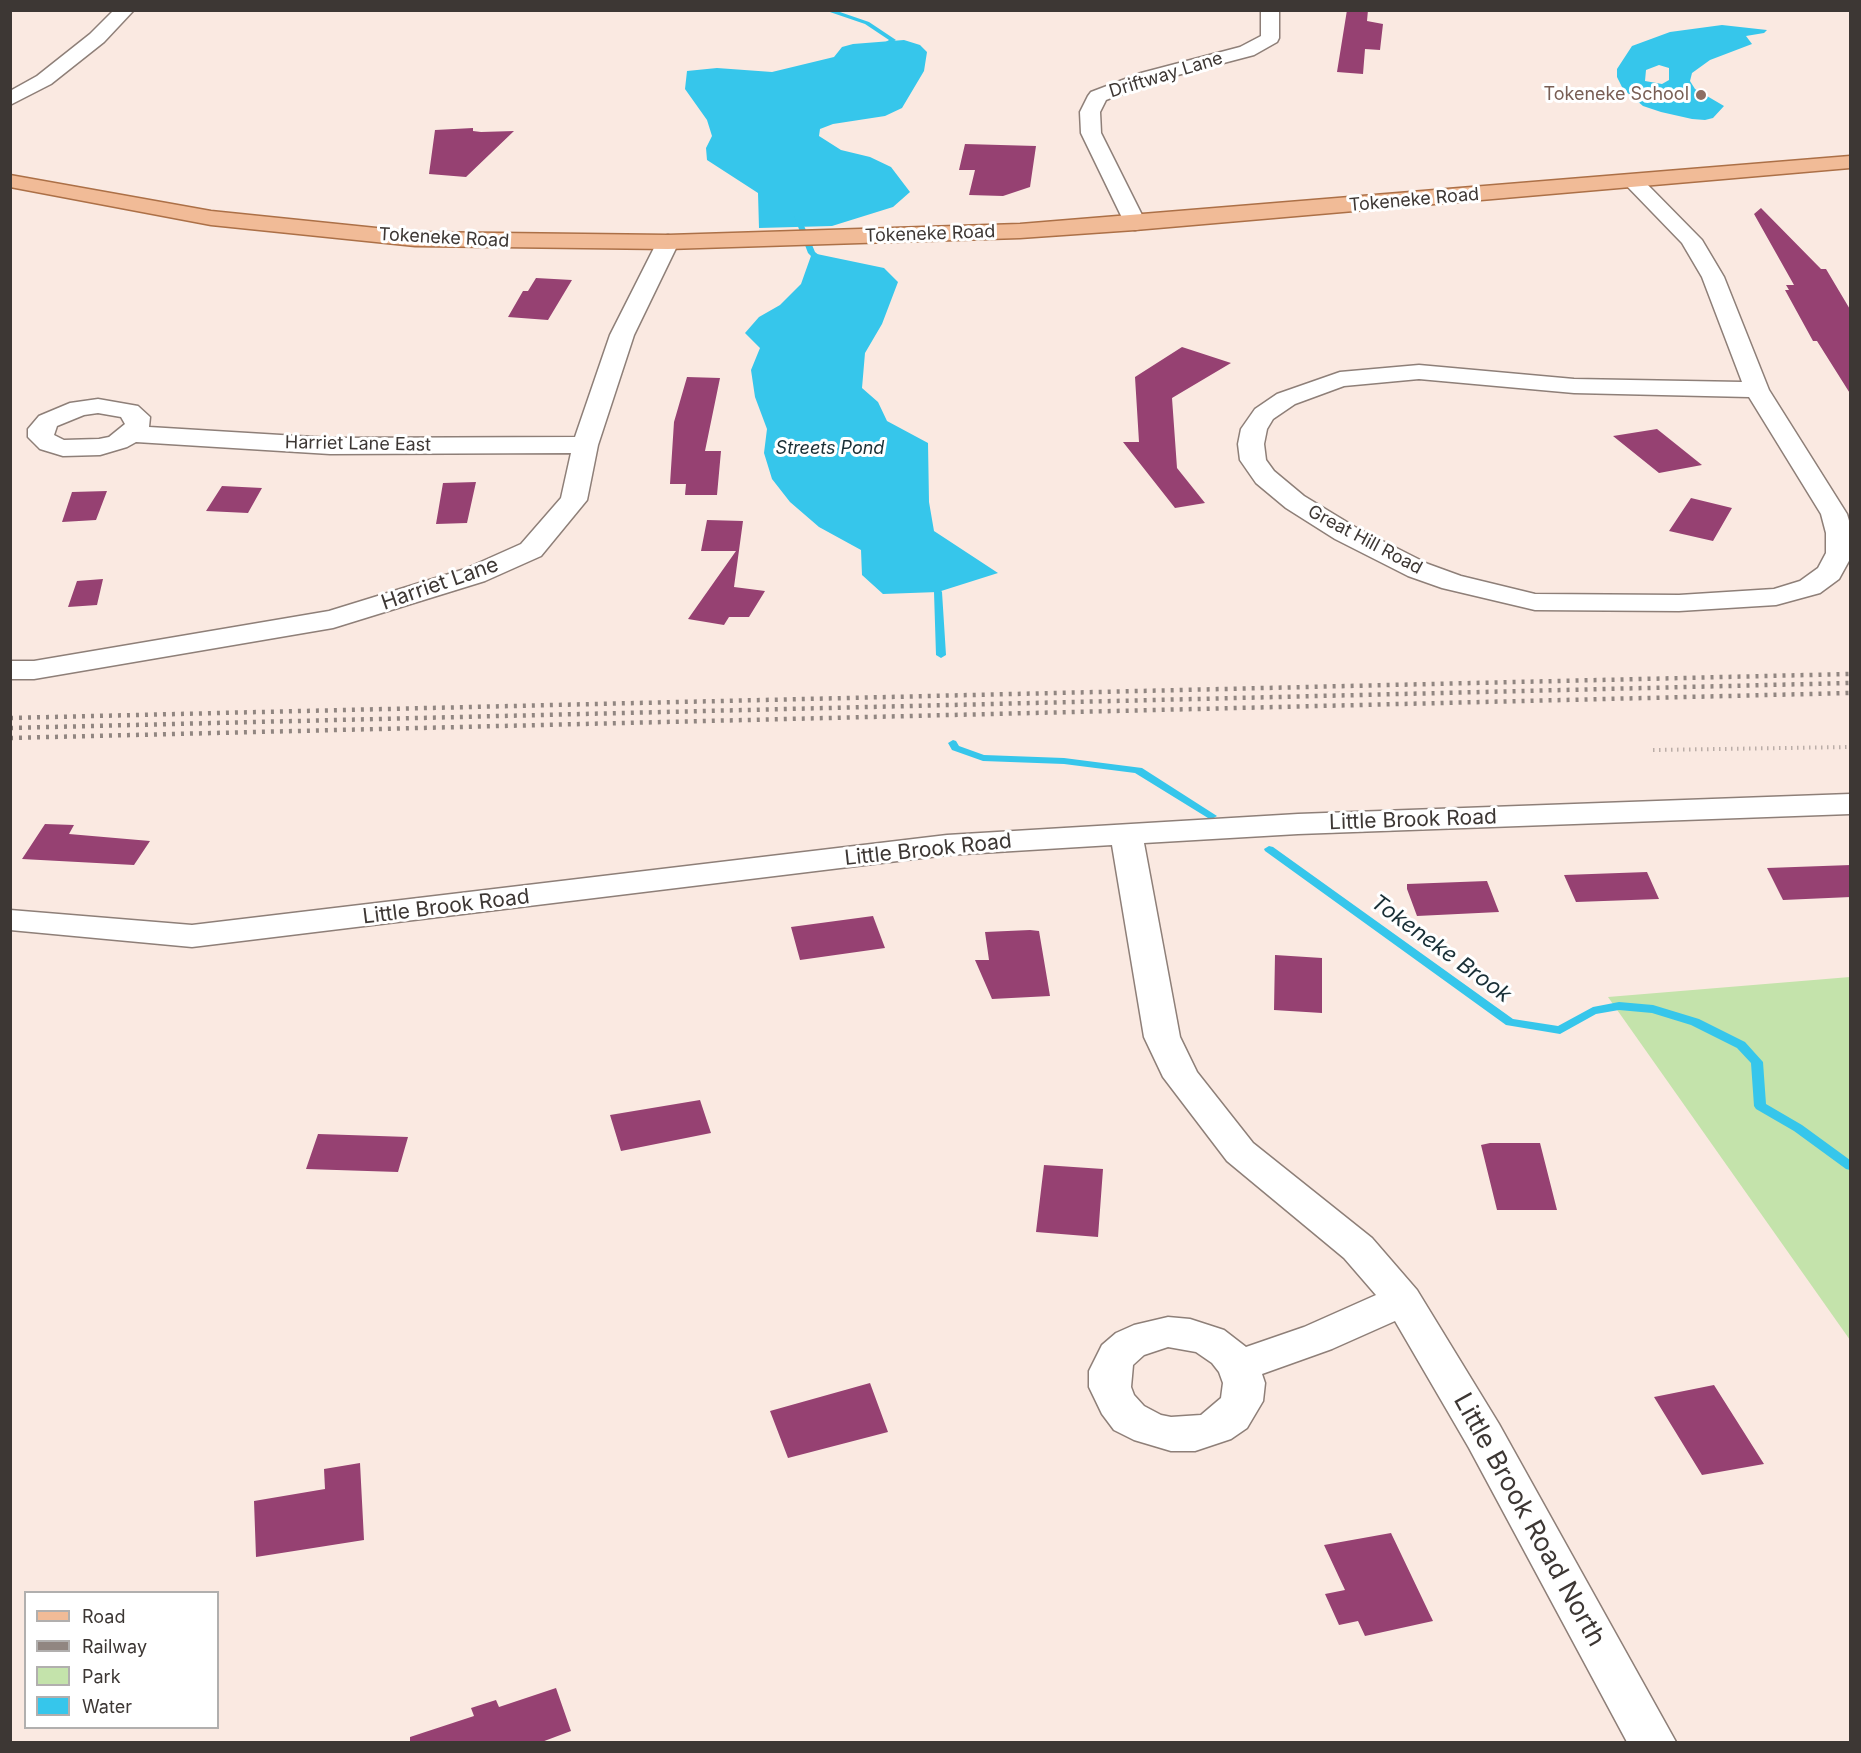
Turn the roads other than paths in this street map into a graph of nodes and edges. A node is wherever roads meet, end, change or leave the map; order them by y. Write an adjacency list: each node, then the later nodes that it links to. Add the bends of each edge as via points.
1 (125, 10): 3 (street, via 44,80)
2 (1270, 10): 7 (street, Driftway Lane, via 1270,38 1247,51 1148,77 1098,96 1090,112 1090,133)
3 (10, 99)
4 (1851, 162): 6 (main road, Tokeneke Road)
5 (10, 181): 8 (main road, Tokeneke Road, via 211,218 415,239)
6 (1634, 182): 7 (main road, Tokeneke Road); 9 (street, Great Hill Road, via 1691,240 1713,277)
7 (1135, 224): 8 (main road, Tokeneke Road)
8 (668, 242): 11 (street, Harriet Lane, via 622,334)
9 (1756, 390): 9 (street, Great Hill Road, via 1834,514 1840,533 1840,553 1829,573 1810,587 1776,597 1578,604 1535,602 1452,582 1418,570 1295,502 1265,477 1253,460 1254,429 1264,414 1286,399 1340,379 1419,372 1574,386)
10 (131, 434): 11 (street, Harriet Lane East, via 330,446)
11 (585, 445): 12 (street, Harriet Lane, via 574,500 531,550 475,575 333,619 34,670)
12 (10, 670)
13 (1851, 804): 14 (street, Little Brook Road)
14 (1126, 834): 15 (street, Little Brook Road, via 947,845 192,936); 16 (street, Little Brook Road North, via 1162,1037 1180,1077 1240,1152 1358,1248)
15 (10, 920)
16 (1403, 1300): 17 (street, via 1318,1338); 18 (street, Little Brook Road North, via 1484,1436)
17 (1238, 1366)
18 (1652, 1743)

